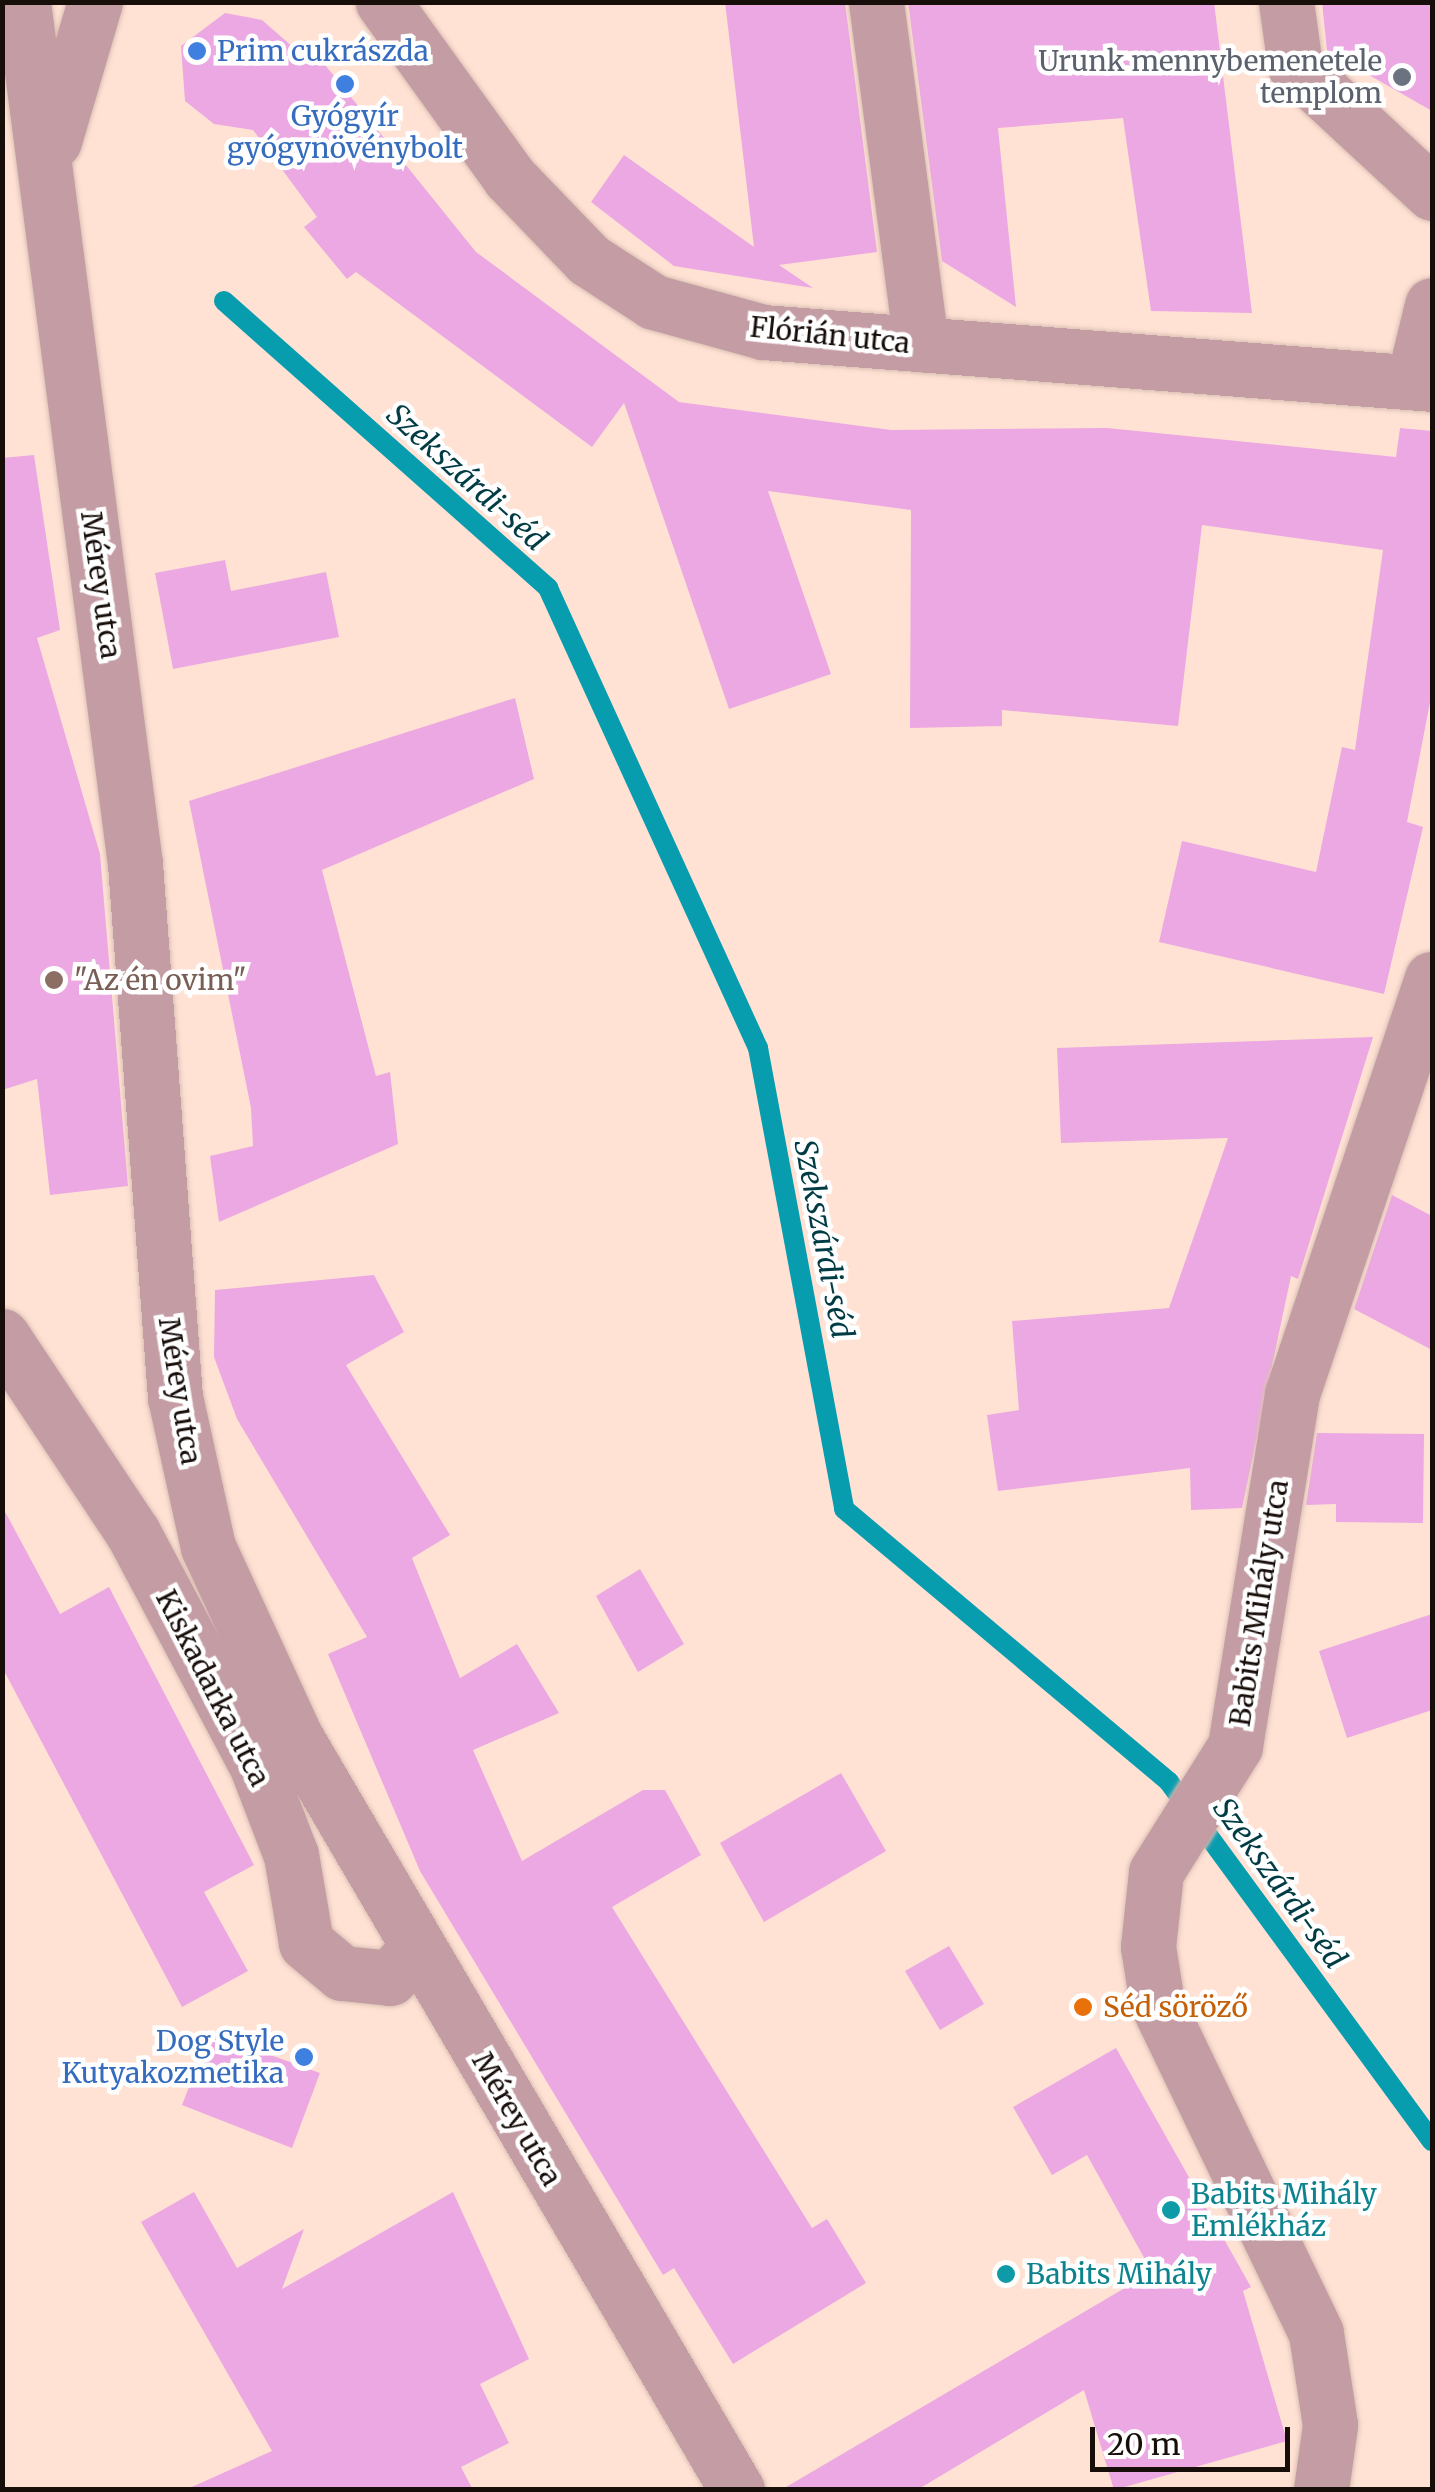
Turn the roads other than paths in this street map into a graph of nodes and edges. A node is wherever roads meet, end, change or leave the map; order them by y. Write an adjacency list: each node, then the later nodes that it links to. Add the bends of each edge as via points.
1 (23, 2): 6 (street, Mérey utca)
2 (96, 2): 6 (street, Mérey utca)
3 (383, 2): 9 (street, Flórián utca, via 510,177 589,260 654,302 763,332)
4 (876, 2): 9 (street)
5 (1286, 2): 7 (street, via 1295,66)
6 (50, 158): 13 (street, Mérey utca, via 135,864 175,1397 208,1547 296,1738)
7 (1432, 193)
8 (1432, 305): 10 (street)
9 (921, 344): 10 (street, Flórián utca, via 1274,378)
10 (1424, 381)
11 (1432, 979): 15 (street, Babits Mihály utca, via 1292,1394 1235,1746 1156,1872 1148,1947 1157,2002 1316,2332 1330,2425)
12 (2, 1336): 13 (street, Kiskadarka utca, via 133,1533 256,1764 291,1855 306,1943 342,1974 390,1978)
13 (418, 1947): 14 (street, Mérey utca)
14 (736, 2490)
15 (1321, 2490)

